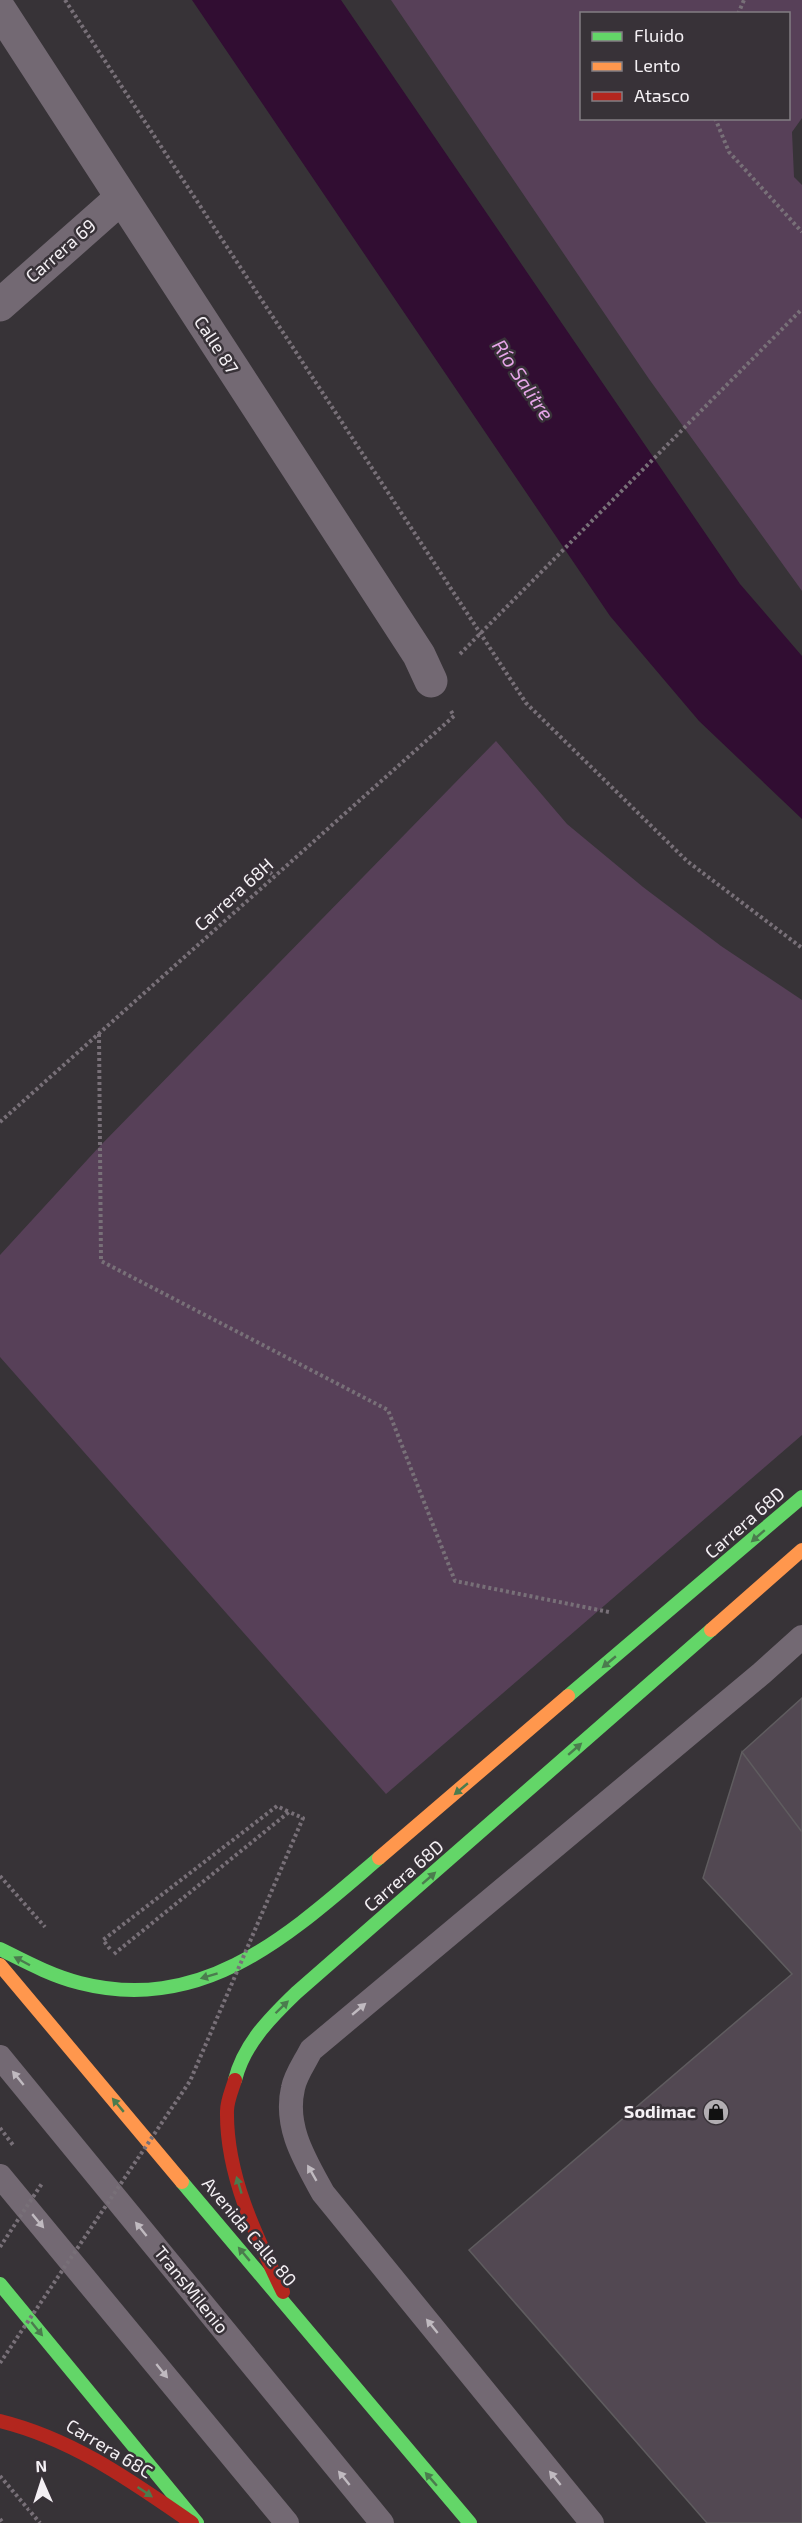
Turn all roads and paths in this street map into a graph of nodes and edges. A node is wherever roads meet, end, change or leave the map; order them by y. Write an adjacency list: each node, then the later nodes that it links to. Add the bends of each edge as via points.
1 (65, 0): 8 (path)
2 (0, 10): 4 (street, Calle 87)
3 (716, 120): 5 (path, via 729,152)
4 (121, 198): 6 (street, Carrera 69); 9 (street, Calle 87, via 419,655)
5 (802, 232)
6 (0, 304)
7 (802, 309): 8 (path)
8 (481, 634): 9 (path); 12 (path, via 526,703 687,861)
9 (431, 681): 11 (path, Carrera 68H, via 454,716)
10 (262, 863): 11 (path)
11 (274, 877): 13 (path, Carrera 68H)
12 (802, 948)
13 (99, 1034): 14 (path, Carrera 68H); 17 (path, via 101,1261 388,1410 455,1581)
14 (0, 1122)
15 (802, 1497): 17 (main road, Carrera 68D, one-way to 17)
16 (802, 1550): 29 (main road, Carrera 68D, one-way to 16, via 253,2231 234,2168 227,2110 238,2068 262,2026)
17 (657, 1622): 22 (main road, Carrera 68D, one-way to 22, via 297,1928 261,1954 221,1973 161,1991 114,1992 75,1984)
18 (802, 1637): 41 (lane, one-way to 18, via 323,2193 299,2149 291,2115 293,2087 311,2050)
19 (289, 1812): 19 (path, bridge, via 114,1954 103,1940 277,1806); 30 (path, bridge, via 303,1818 190,2081)
20 (0, 1876): 21 (path)
21 (38, 1920)
22 (0, 1949)
23 (0, 1965): 29 (main road, Avenida Calle 80, one-way to 23)
24 (0, 2057): 39 (lane, TransMilenio, one-way to 24)
25 (0, 2176): 38 (lane, one-way to 38)
26 (43, 2182): 27 (path, bridge)
27 (0, 2247)
28 (0, 2284): 37 (main road, one-way to 37)
29 (296, 2315): 40 (main road, Avenida Calle 80, one-way to 29)
30 (0, 2364)
31 (0, 2421): 36 (main road, Carrera 68C, one-way to 36, via 38,2430 80,2449)
32 (0, 2476): 35 (path)
33 (0, 2519): 34 (path)
34 (3, 2523)
35 (40, 2523)
36 (192, 2523)
37 (196, 2523)
38 (287, 2523)
39 (382, 2523)
40 (470, 2523)
41 (592, 2523)

